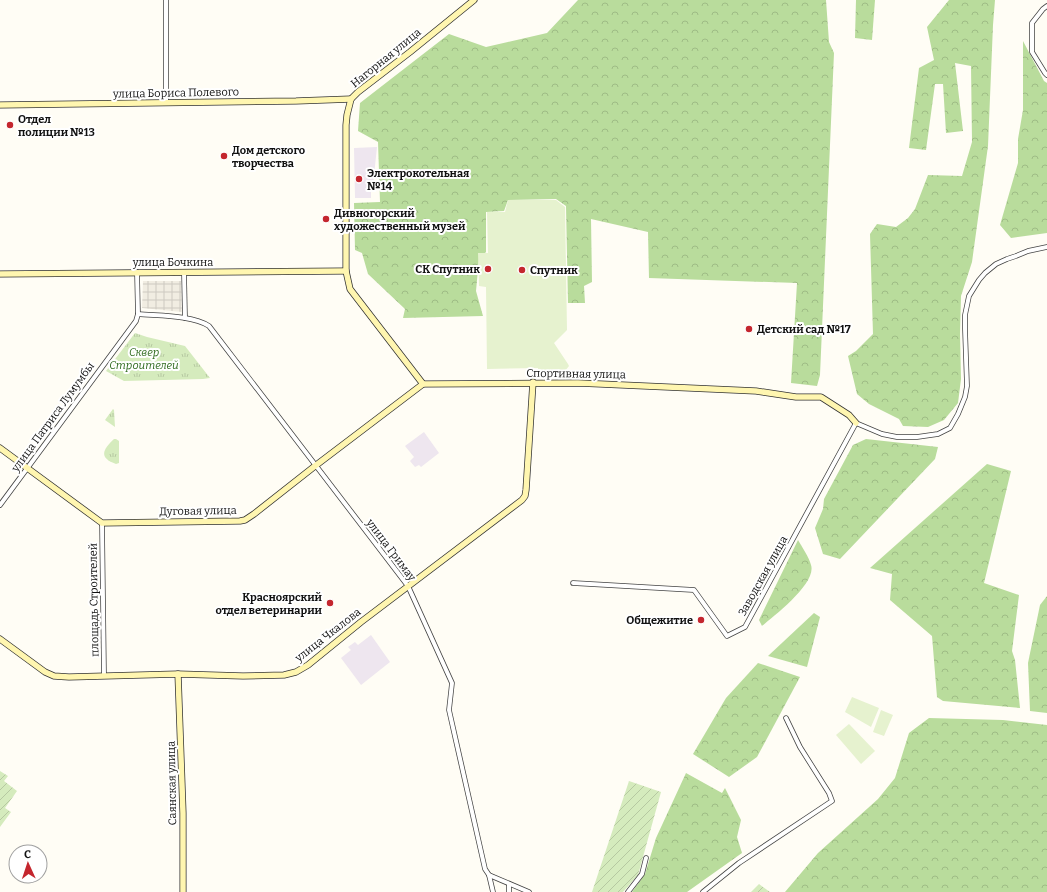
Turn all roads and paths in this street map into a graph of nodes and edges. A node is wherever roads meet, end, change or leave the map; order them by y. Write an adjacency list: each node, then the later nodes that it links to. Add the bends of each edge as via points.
1 (166, 0): 6 (street)
2 (474, 0): 5 (main road, Нагорная улица)
3 (1047, 6): 4 (street, via 1032,23 1032,52)
4 (1047, 75)
5 (351, 99): 6 (main road, улица Бориса Полевого); 11 (main road, Нагорная улица, via 346,125)
6 (166, 103): 7 (main road, улица Бориса Полевого)
7 (0, 105)
8 (1047, 247): 17 (street, via 1028,251 996,264 978,280 969,296 965,328 967,386 965,397 950,428 938,434 897,437 882,434)
9 (137, 272): 10 (main road, улица Бочкина); 12 (main road, улица Бочкина); 13 (street)
10 (184, 272): 11 (main road, улица Бочкина); 14 (street)
11 (346, 272): 16 (main road, via 350,289)
12 (0, 274)
13 (138, 314): 14 (street, улица Гримау); 20 (street, улица Патриса Лумумбы, via 136,321)
14 (185, 318): 19 (street, улица Гримау, via 209,326)
15 (533, 382): 16 (main road, Спортивная улица); 17 (main road, Спортивная улица, via 721,389 821,397 849,415); 24 (main road, улица Чкалова, via 525,496)
16 (423, 384): 19 (main road, Дуговая улица)
17 (856, 423): 23 (street, Заводская улица, via 745,627 728,636 694,590)
18 (0, 448): 20 (main road)
19 (315, 466): 22 (main road, Дуговая улица, via 243,521); 24 (street, улица Гримау)
20 (27, 468): 21 (street, улица Патриса Лумумбы); 22 (main road)
21 (0, 506)
22 (102, 523): 27 (street, площадь Строителей)
23 (573, 582)
24 (408, 586): 26 (main road, улица Чкалова, via 296,672 284,675 243,676); 30 (street, улица Гримау, via 452,683 449,710 485,868)
25 (0, 639): 27 (main road, улица Чкалова, via 54,676)
26 (178, 674): 27 (main road, улица Чкалова); 32 (main road, Саянская улица)
27 (104, 676)
28 (786, 718): 37 (street, via 800,748 832,801 739,863)
29 (646, 858): 36 (street, via 642,874)
30 (489, 875): 31 (street); 33 (street, улица Гримау)
31 (509, 884): 34 (street); 35 (street)
32 (183, 892)
33 (493, 892)
34 (510, 892)
35 (529, 892)
36 (628, 892)
37 (703, 892)

